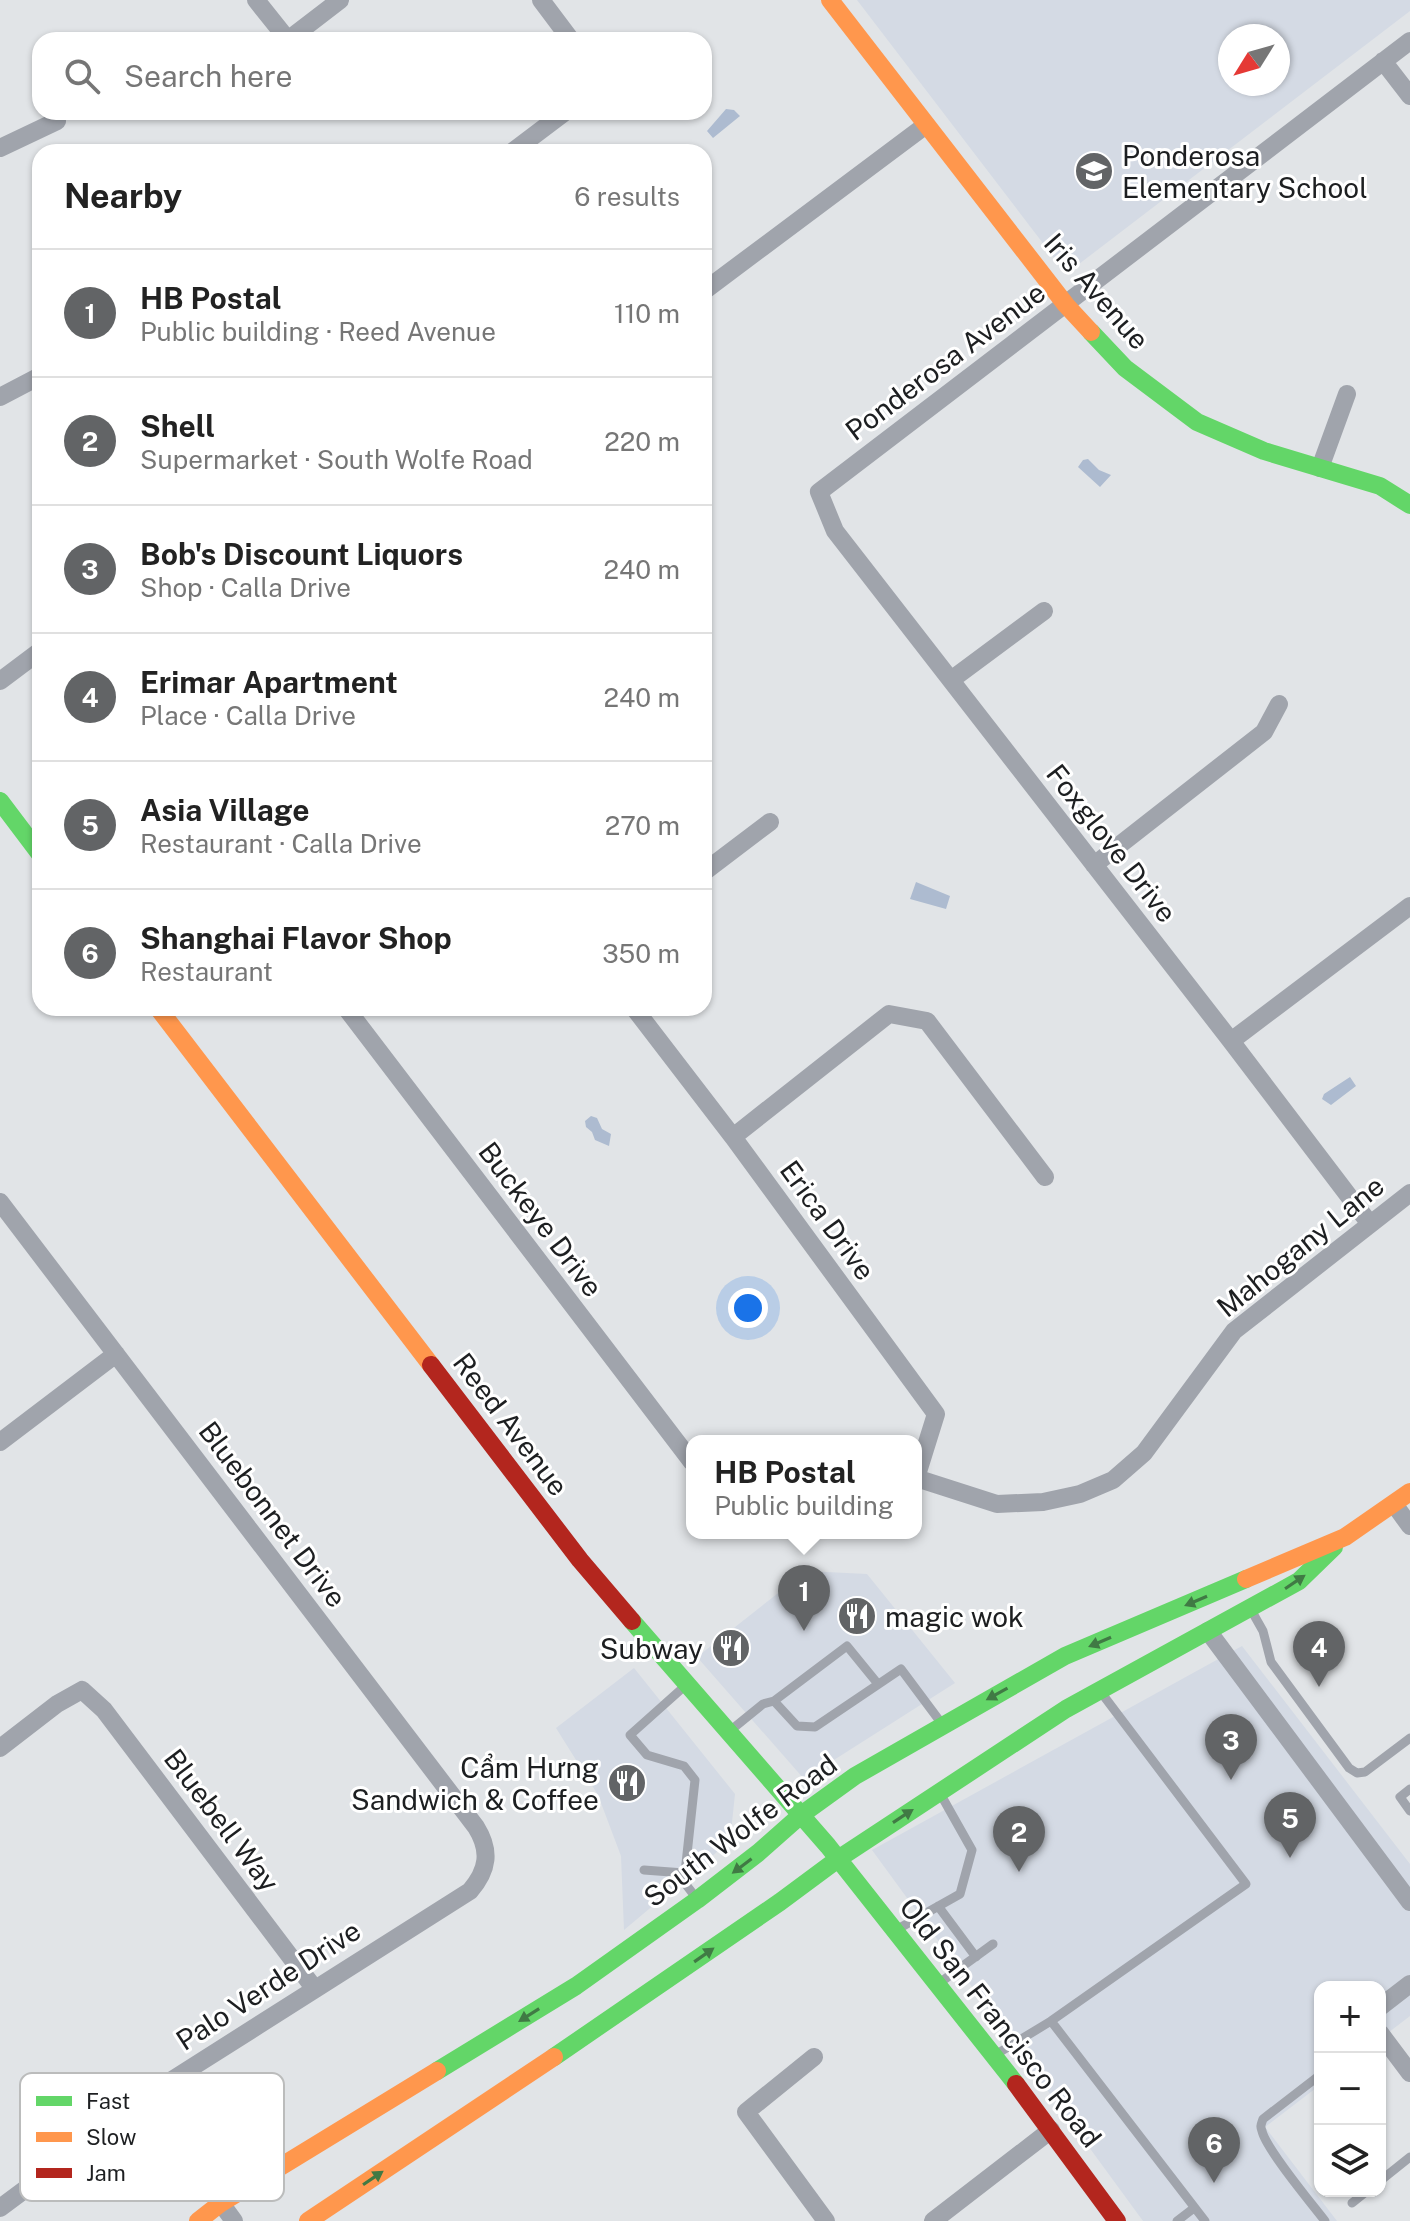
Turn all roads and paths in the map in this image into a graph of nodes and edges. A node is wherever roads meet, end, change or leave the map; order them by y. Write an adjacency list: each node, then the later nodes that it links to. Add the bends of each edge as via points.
1 (256, 0): 5 (street)
2 (340, 0): 6 (street)
3 (541, 0): 7 (street)
4 (830, 0): 13 (main road, Iris Avenue)
5 (282, 32)
6 (298, 32)
7 (565, 32)
8 (1410, 41): 9 (street, Ponderosa Avenue)
9 (1383, 61): 10 (street); 17 (street, Ponderosa Avenue)
10 (1410, 96)
11 (554, 120): 14 (street)
12 (57, 121): 15 (street)
13 (926, 125): 16 (street); 17 (main road, Iris Avenue)
14 (523, 144)
15 (0, 148)
16 (712, 285)
17 (1066, 305): 21 (main road, Iris Avenue, via 1125,368 1197,422); 22 (street, Ponderosa Avenue)
18 (32, 380): 20 (street)
19 (1347, 394): 21 (street)
20 (0, 397)
21 (1320, 468): 23 (main road, Iris Avenue, via 1380,486)
22 (819, 492): 26 (street, Foxglove Drive, via 835,531)
23 (1410, 505)
24 (1044, 611): 26 (street)
25 (32, 657): 27 (street)
26 (951, 680): 32 (street, Foxglove Drive)
27 (0, 681)
28 (1279, 704): 32 (street, via 1264,732)
29 (0, 801): 31 (main road)
30 (770, 822): 33 (street)
31 (32, 843)
32 (1094, 865): 38 (street, Foxglove Drive)
33 (712, 866)
34 (1410, 906): 38 (street)
35 (164, 1016): 56 (main road, Reed Avenue, via 580,1560)
36 (352, 1016): 46 (street, Buckeye Drive)
37 (640, 1016): 39 (street, Erica Drive)
38 (1231, 1041): 43 (street, Foxglove Drive)
39 (733, 1137): 40 (street, via 889,1014 927,1021); 47 (street, Erica Drive, via 936,1414)
40 (1045, 1177)
41 (1410, 1193): 43 (street, Mahogany Lane)
42 (0, 1202): 44 (street, Bluebonnet Drive)
43 (1370, 1224): 48 (street, Mahogany Lane, via 1234,1331 1144,1453 1113,1480 1043,1502 997,1504)
44 (116, 1354): 45 (street); 68 (street, Bluebonnet Drive, via 476,1827 485,1846)
45 (0, 1442)
46 (686, 1454)
47 (922, 1459)
48 (922, 1480)
49 (1410, 1492): 50 (main road, South Wolfe Road)
50 (1394, 1504): 51 (street); 52 (main road, South Wolfe Road)
51 (1410, 1526)
52 (1345, 1537): 53 (main road, South Wolfe Road, one-way to 52, via 1299,1581); 59 (main road, South Wolfe Road, one-way to 59, via 1065,1656)
53 (1250, 1608): 54 (main road, South Wolfe Road); 61 (lane, via 1271,1662 1349,1768 1365,1772)
54 (1208, 1631): 57 (main road, South Wolfe Road); 72 (street)
55 (878, 1684): 58 (lane, via 815,1727 797,1726); 58 (lane, via 847,1646); 59 (lane, via 901,1669)
56 (686, 1685): 60 (main road, Reed Avenue); 70 (lane, via 630,1735 647,1755 684,1766 695,1780)
57 (1099, 1691): 64 (main road, South Wolfe Road); 81 (lane, via 1246,1884)
58 (774, 1701): 60 (lane)
59 (942, 1724): 66 (main road, South Wolfe Road)
60 (729, 1732): 66 (main road, Reed Avenue)
61 (1410, 1738)
62 (0, 1748): 79 (street, Bluebell Way, via 82,1690 104,1710)
63 (1410, 1789): 65 (lane, via 1400,1797)
64 (939, 1792): 67 (main road, South Wolfe Road, one-way to 64); 73 (lane, via 972,1850 960,1894)
65 (1410, 1811)
66 (801, 1815): 67 (main road, Reed Avenue); 71 (main road, South Wolfe Road, one-way to 71)
67 (838, 1859): 74 (main road, Old San Francisco Road); 101 (main road, South Wolfe Road, one-way to 67, via 608,2021)
68 (485, 1867): 79 (street, Palo Verde Drive, via 470,1891)
69 (644, 1870): 70 (lane)
70 (684, 1873): 71 (lane)
71 (697, 1900): 90 (main road, South Wolfe Road, one-way to 90, via 576,1986)
72 (1410, 1902)
73 (938, 1906): 74 (lane); 76 (lane)
74 (896, 1931): 77 (main road, Old San Francisco Road)
75 (993, 1944): 76 (lane)
76 (976, 1957): 77 (lane)
77 (938, 1984): 83 (main road, Old San Francisco Road)
78 (1410, 1984): 80 (street)
79 (314, 1988): 85 (street, Palo Verde Drive)
80 (1386, 2002)
81 (1051, 2021): 83 (lane); 98 (lane)
82 (1386, 2041): 86 (street)
83 (995, 2055): 88 (main road, Old San Francisco Road)
84 (814, 2057): 102 (street, via 746,2112)
85 (185, 2073)
86 (1410, 2073)
87 (1314, 2080): 107 (lane, via 1261,2126 1270,2148)
88 (1051, 2130): 103 (street); 104 (main road, Old San Francisco Road)
89 (1410, 2157): 91 (lane)
90 (284, 2164)
91 (1386, 2176)
92 (20, 2193): 97 (street, Palo Verde Drive)
93 (1360, 2197): 96 (lane)
94 (224, 2201): 95 (main road, South Wolfe Road, one-way to 95)
95 (221, 2203): 99 (main road, South Wolfe Road); 100 (street)
96 (1352, 2203)
97 (0, 2208)
98 (1194, 2208): 105 (lane); 106 (lane)
99 (198, 2221)
100 (234, 2221)
101 (308, 2221)
102 (826, 2221)
103 (933, 2221)
104 (1117, 2221)
105 (1177, 2221)
106 (1205, 2221)
107 (1325, 2221)

